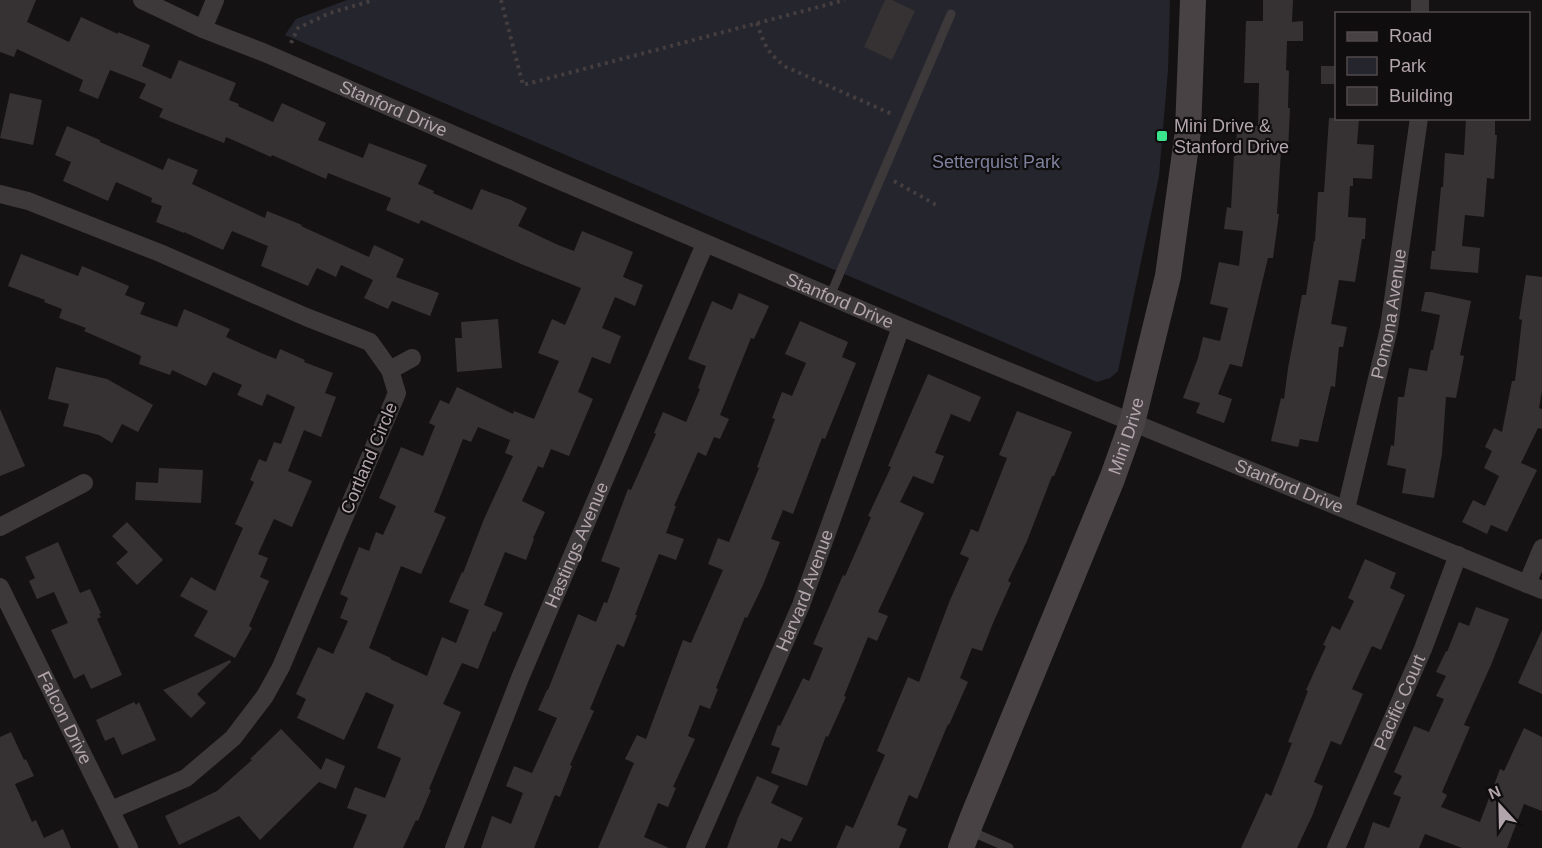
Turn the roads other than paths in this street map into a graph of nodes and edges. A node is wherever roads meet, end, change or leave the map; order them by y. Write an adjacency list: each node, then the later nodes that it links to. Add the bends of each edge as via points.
1 (142, 0): 5 (street, Stanford Drive)
2 (215, 0): 5 (street)
3 (1193, 0): 13 (street, Mini Drive, via 1188,131 1167,276)
4 (951, 14): 9 (lane)
5 (203, 29): 8 (street, Stanford Drive)
6 (1419, 120): 15 (street, Pomona Avenue, via 1389,328)
7 (0, 194): 12 (street, Cortland Circle, via 28,201 370,342)
8 (705, 243): 9 (street, Stanford Drive); 24 (street, Hastings Avenue, via 520,678)
9 (830, 296): 10 (street, Stanford Drive)
10 (902, 327): 13 (street, Stanford Drive); 25 (street, Harvard Avenue, via 801,605)
11 (412, 358): 12 (street)
12 (390, 370): 21 (street, Cortland Circle, via 397,393 265,696 233,738 186,778)
13 (1132, 423): 15 (street, Stanford Drive); 22 (street, Mini Drive)
14 (84, 483): 16 (street)
15 (1346, 509): 18 (street, Stanford Drive)
16 (0, 528)
17 (1542, 548): 20 (street)
18 (1458, 555): 20 (street, Stanford Drive); 27 (street, Pacific Court, via 1423,649)
19 (0, 587): 21 (street, Falcon Drive)
20 (1534, 587)
21 (111, 810): 23 (street, Falcon Drive)
22 (964, 839): 26 (lane)
23 (129, 848)
24 (454, 848)
25 (695, 848)
26 (1010, 848)
27 (1336, 848)

